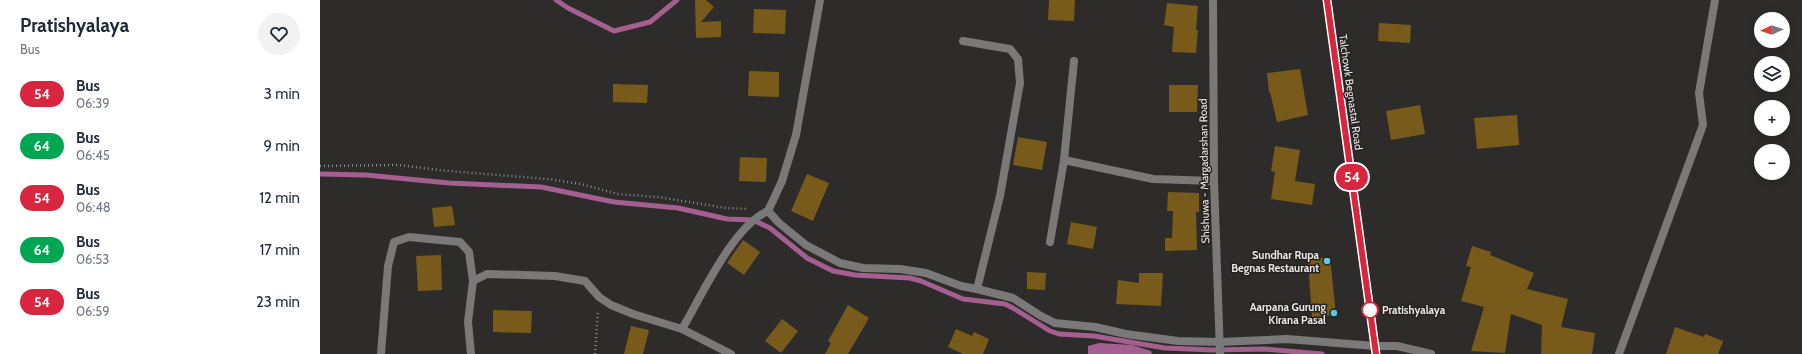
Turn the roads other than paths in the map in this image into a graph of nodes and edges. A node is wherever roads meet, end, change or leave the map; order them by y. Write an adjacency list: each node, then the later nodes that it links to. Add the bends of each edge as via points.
1 (820, 0): 9 (street, via 796,135 782,181)
2 (1213, 0): 8 (street, Shishuwa - Margadarshan Road)
3 (1327, 0): 15 (main road, Talchowk Begnastal Road)
4 (1715, 0): 21 (street, via 1700,93 1703,125)
5 (963, 41): 12 (street, via 1010,49 1018,59 1020,83 1000,196)
6 (1074, 61): 7 (street)
7 (1064, 160): 8 (street, via 1153,179); 10 (street)
8 (1214, 181): 14 (street, Shishuwa - Margadarshan Road)
9 (768, 211): 12 (street, via 806,245 840,263 863,268 926,273 961,286); 13 (street, via 758,215 747,225 719,265)
10 (1050, 242)
11 (473, 281): 13 (street, via 487,274 555,276 585,281 598,297 611,305); 16 (street, via 469,252 460,242 409,237 394,242 388,266); 17 (street, via 468,322)
12 (977, 288): 14 (street, via 1013,298 1055,323 1178,341)
13 (682, 329): 18 (street)
14 (1220, 342): 15 (street, via 1287,339); 19 (street, Shishuwa - Margadarshan Road)
15 (1376, 350): 20 (street, via 1397,346)
16 (381, 354)
17 (471, 354)
18 (731, 354)
19 (1220, 354)
20 (1431, 354)
21 (1619, 354)

